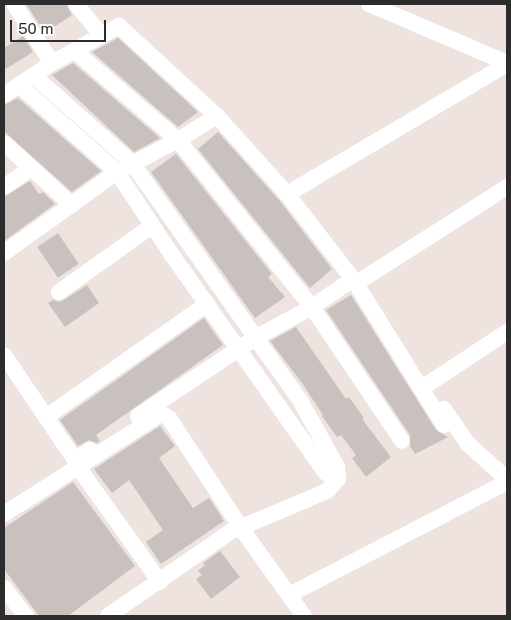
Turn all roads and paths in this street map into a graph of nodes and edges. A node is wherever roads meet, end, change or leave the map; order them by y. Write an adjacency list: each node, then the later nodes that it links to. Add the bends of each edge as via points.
1 (14, 4): 7 (street)
2 (76, 4): 5 (street)
3 (369, 4): 8 (street)
4 (128, 20): 20 (street, via 225,111)
5 (102, 36): 6 (street); 12 (street, via 119,26)
6 (76, 52): 7 (street); 13 (street)
7 (52, 63): 9 (street)
8 (507, 64): 20 (street)
9 (34, 75): 10 (street); 15 (street)
10 (19, 85): 11 (street); 17 (street)
11 (4, 95)
12 (217, 116): 13 (street); 26 (street)
13 (178, 140): 15 (street); 29 (street)
14 (4, 143): 16 (street)
15 (132, 163): 17 (street); 23 (street)
16 (30, 169): 19 (street); 21 (street)
17 (117, 172): 21 (street); 22 (street)
18 (507, 187): 26 (street)
19 (4, 188)
20 (294, 190): 26 (street)
21 (72, 205): 24 (street)
22 (152, 226): 25 (street); 27 (street)
23 (189, 244): 25 (street); 31 (street)
24 (4, 253)
25 (172, 256): 28 (street)
26 (358, 279): 29 (street); 34 (street); 38 (street)
27 (59, 292)
28 (206, 304): 32 (street); 37 (street)
29 (312, 307): 31 (street); 39 (street)
30 (507, 332): 34 (street)
31 (255, 338): 32 (street); 35 (street)
32 (239, 348): 36 (street); 37 (street, via 76,460)
33 (4, 355): 37 (street)
34 (428, 384): 42 (street, via 468,444)
35 (300, 402): 36 (street); 41 (street, via 336,461)
36 (285, 413): 41 (street, via 326,473)
37 (46, 417)
38 (444, 426)
39 (402, 441)
40 (78, 467): 43 (street); 44 (street, via 158,414 165,415); 45 (street)
41 (338, 479): 44 (street, via 328,491)
42 (507, 480): 47 (street)
43 (4, 514)
44 (241, 528): 45 (street, via 230,532); 47 (street)
45 (160, 582): 49 (street)
46 (4, 588): 48 (street)
47 (289, 595): 50 (street)
48 (26, 616)
49 (108, 616)
50 (304, 616)

